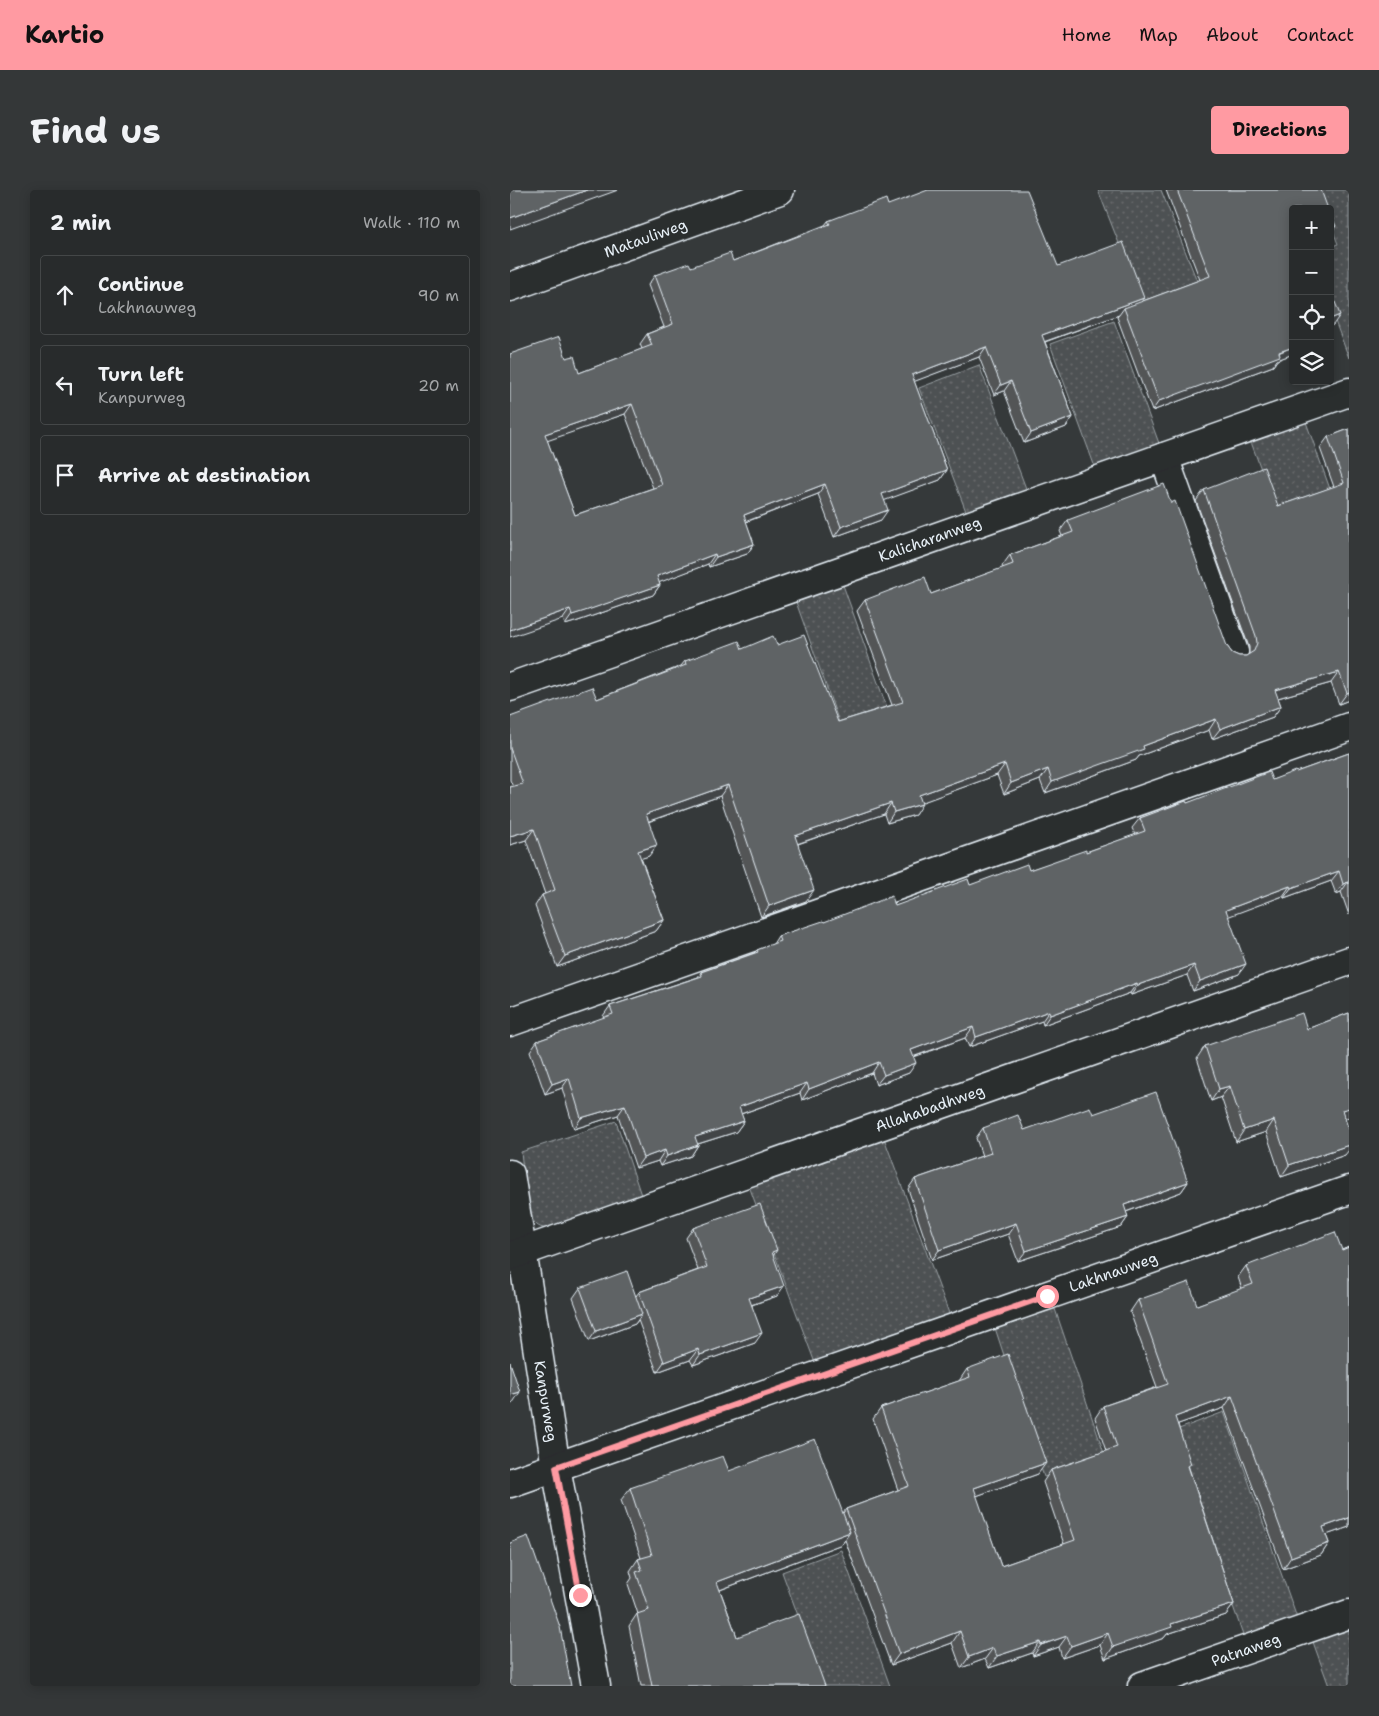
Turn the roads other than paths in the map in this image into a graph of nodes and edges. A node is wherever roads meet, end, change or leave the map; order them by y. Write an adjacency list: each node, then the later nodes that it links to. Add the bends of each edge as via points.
1 (780, 190): 2 (street, Matauliweg)
2 (510, 287)
3 (1349, 392): 4 (street, Kalicharanweg)
4 (1164, 457): 5 (street); 6 (street, Kalicharanweg)
5 (1234, 652)
6 (510, 687)
7 (1349, 727): 9 (street)
8 (1349, 961): 12 (street, Allahabadhweg)
9 (510, 1022)
10 (510, 1174): 12 (street, Kanpurweg)
11 (1349, 1190): 13 (street, Lakhnauweg)
12 (517, 1254): 13 (street, Kanpurweg)
13 (556, 1467): 14 (street, Lakhnauweg); 16 (street, Kanpurweg)
14 (510, 1483)
15 (1349, 1614): 17 (street, Patnaweg)
16 (596, 1686)
17 (1142, 1686)

